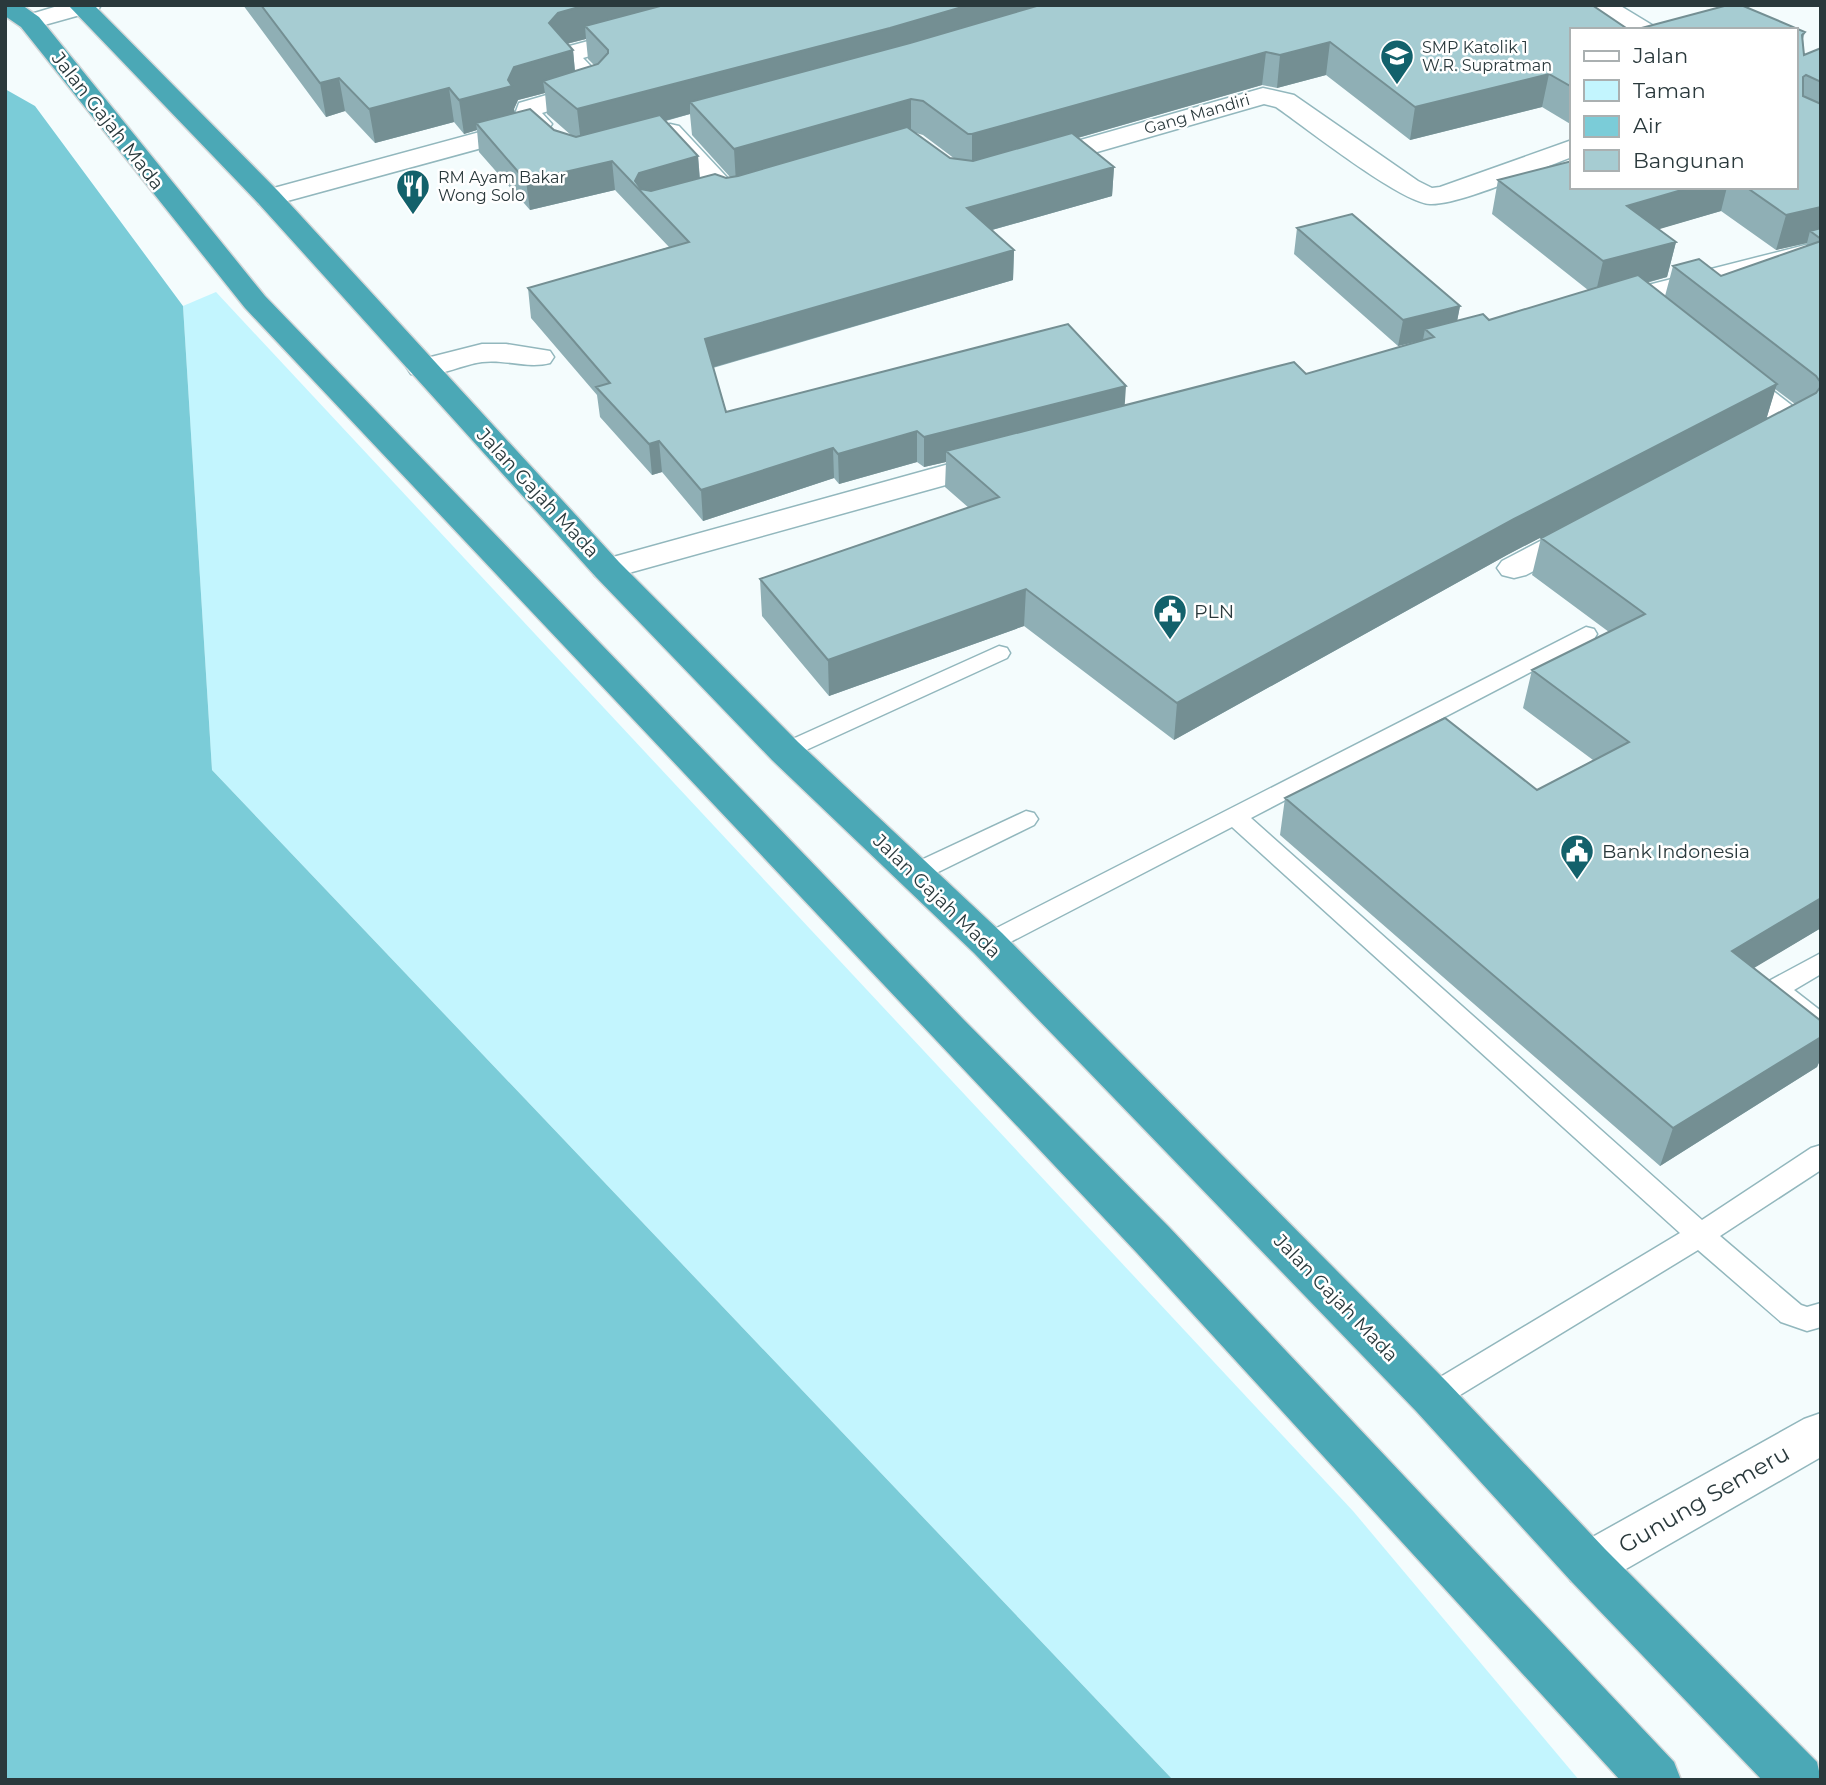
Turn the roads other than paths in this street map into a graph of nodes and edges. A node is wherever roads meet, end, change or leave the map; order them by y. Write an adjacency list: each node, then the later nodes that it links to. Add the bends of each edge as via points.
1 (84, 6): 3 (street); 12 (highway, Jalan Gajah Mada)
2 (1609, 6): 4 (street)
3 (18, 14): 42 (highway, Jalan Gajah Mada, via 255,302 1153,1240)
4 (1640, 28)
5 (661, 29): 6 (street, via 571,53 570,60 596,85 528,109)
6 (539, 124): 8 (street); 12 (street)
7 (669, 132): 11 (street, via 711,193 729,196)
8 (558, 142)
9 (1570, 149): 10 (street, Gang Mandiri, via 1429,197 1285,101 1263,96)
10 (1012, 168)
11 (780, 181)
12 (269, 198): 19 (highway, Jalan Gajah Mada)
13 (1821, 249): 14 (street)
14 (1635, 296): 15 (street); 16 (street)
15 (1581, 310)
16 (1668, 322)
17 (539, 357): 19 (street, via 481,353)
18 (1712, 357): 21 (street)
19 (422, 368): 26 (highway, Jalan Gajah Mada)
20 (1821, 406): 21 (street)
21 (1791, 421): 22 (street)
22 (1735, 452)
23 (1026, 453): 26 (street)
24 (1612, 516): 25 (street)
25 (1514, 568)
26 (607, 569): 29 (highway, Jalan Gajah Mada)
27 (1586, 634): 30 (lane)
28 (999, 653): 29 (lane)
29 (785, 751): 32 (highway, Jalan Gajah Mada)
30 (1234, 816): 33 (lane); 37 (lane)
31 (1026, 819): 32 (lane)
32 (915, 873): 33 (highway, Jalan Gajah Mada)
33 (988, 943): 39 (highway, Jalan Gajah Mada)
34 (1821, 962): 35 (lane, via 1776,989)
35 (1821, 1025)
36 (1821, 1156): 37 (lane)
37 (1700, 1236): 38 (lane, via 1791,1314 1807,1319); 39 (lane)
38 (1821, 1315)
39 (1432, 1397): 41 (highway, Jalan Gajah Mada)
40 (1821, 1433): 41 (street, Gunung Semeru)
41 (1588, 1565): 43 (highway, Jalan Gajah Mada)
42 (1655, 1780)
43 (1798, 1780)

